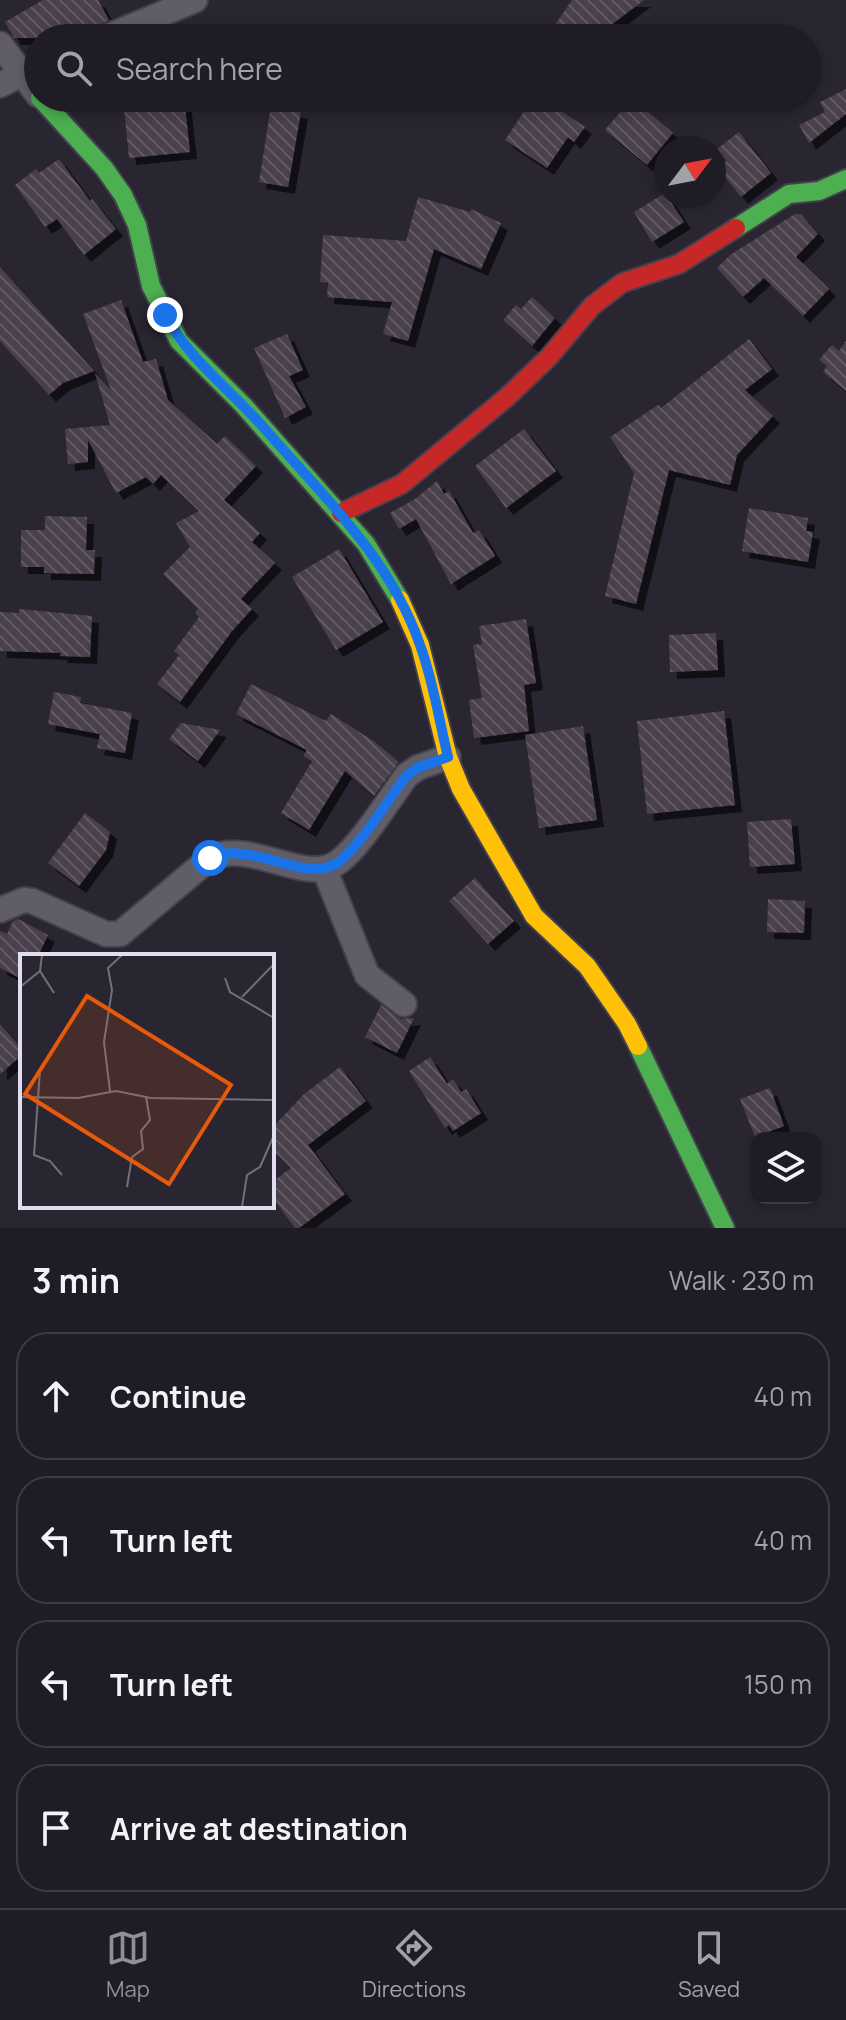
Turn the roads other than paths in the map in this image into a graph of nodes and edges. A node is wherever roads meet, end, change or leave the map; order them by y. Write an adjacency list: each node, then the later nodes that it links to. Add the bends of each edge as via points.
1 (195, 0): 2 (street)
2 (138, 24)
3 (0, 44): 4 (street)
4 (19, 75)
5 (53, 112): 7 (street, via 123,195 137,225 151,286 179,341)
6 (846, 179): 7 (street, via 830,189 789,194 679,264 622,283 592,306 506,398 402,484)
7 (341, 513): 8 (street, via 401,602 420,645)
8 (448, 757): 9 (street, via 407,775 353,847 338,863); 12 (street, via 534,916 587,966 627,1024)
9 (324, 868): 10 (street, via 312,870 236,851 221,853 114,935 32,901); 11 (street, via 367,975)
10 (0, 910)
11 (404, 1004)
12 (725, 1228)

